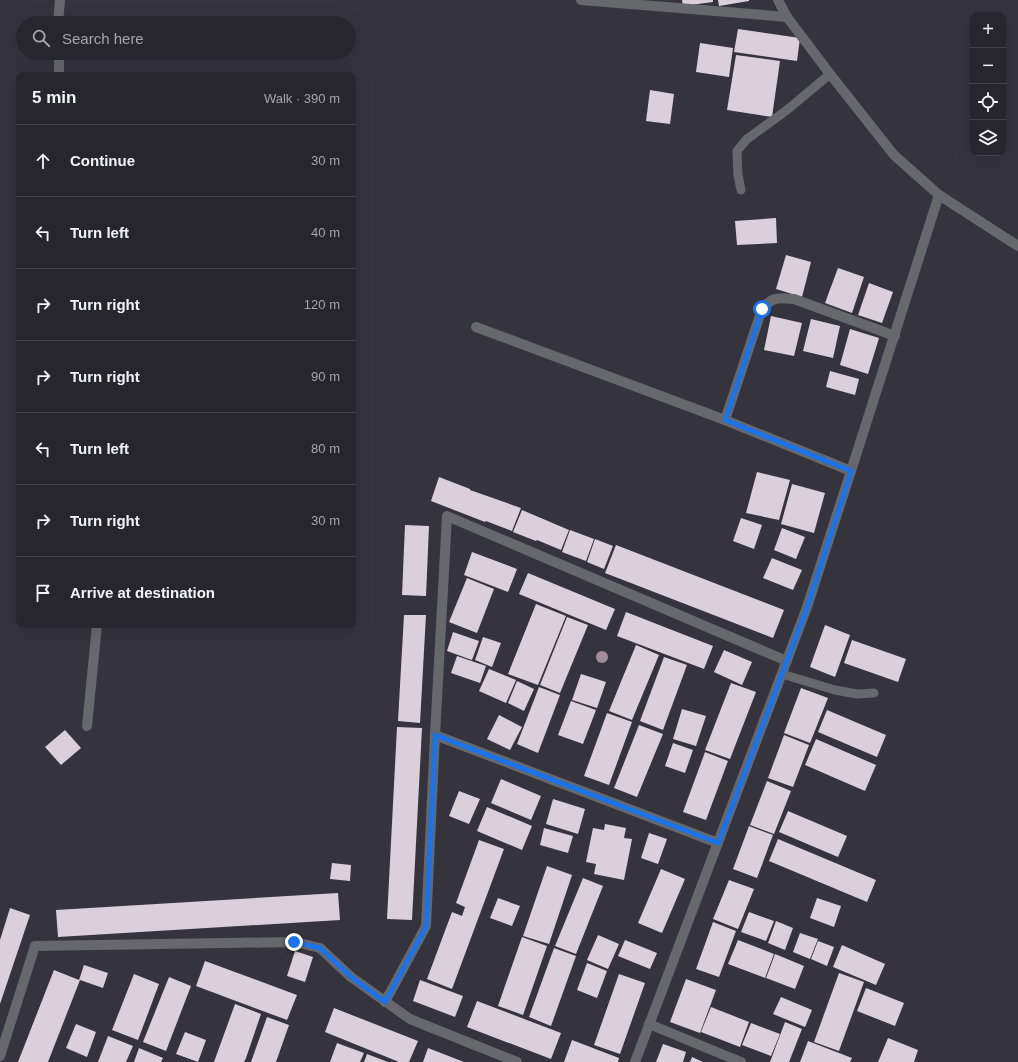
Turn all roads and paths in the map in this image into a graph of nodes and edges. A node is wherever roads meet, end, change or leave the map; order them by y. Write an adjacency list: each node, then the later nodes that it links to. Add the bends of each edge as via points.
1 (60, 0): 4 (street)
2 (581, 0): 5 (street)
3 (778, 0): 5 (street)
4 (59, 16)
5 (787, 17): 8 (street)
6 (59, 60): 7 (street)
7 (59, 72)
8 (830, 74): 9 (lane, via 748,139 737,151 738,175); 10 (street, via 894,155)
9 (742, 190)
10 (939, 195): 11 (street); 13 (street)
11 (1018, 246)
12 (476, 327): 14 (street)
13 (895, 336): 14 (street, via 794,299 778,298 768,302 762,309); 15 (street)
14 (725, 420): 15 (street)
15 (851, 471): 17 (street)
16 (97, 628): 20 (street)
17 (787, 661): 18 (street); 21 (street, via 447,516)
18 (782, 674): 19 (lane, via 835,690 857,694); 22 (street)
19 (874, 693)
20 (88, 726)
21 (435, 735): 22 (street); 23 (street, via 426,926)
22 (718, 843): 24 (street)
23 (385, 1002): 25 (street, via 351,977 320,948 294,942 35,946); 26 (street, via 410,1019)
24 (649, 1024): 27 (street); 28 (street)
25 (0, 1056)
26 (517, 1062)
27 (635, 1062)
28 (741, 1062)

